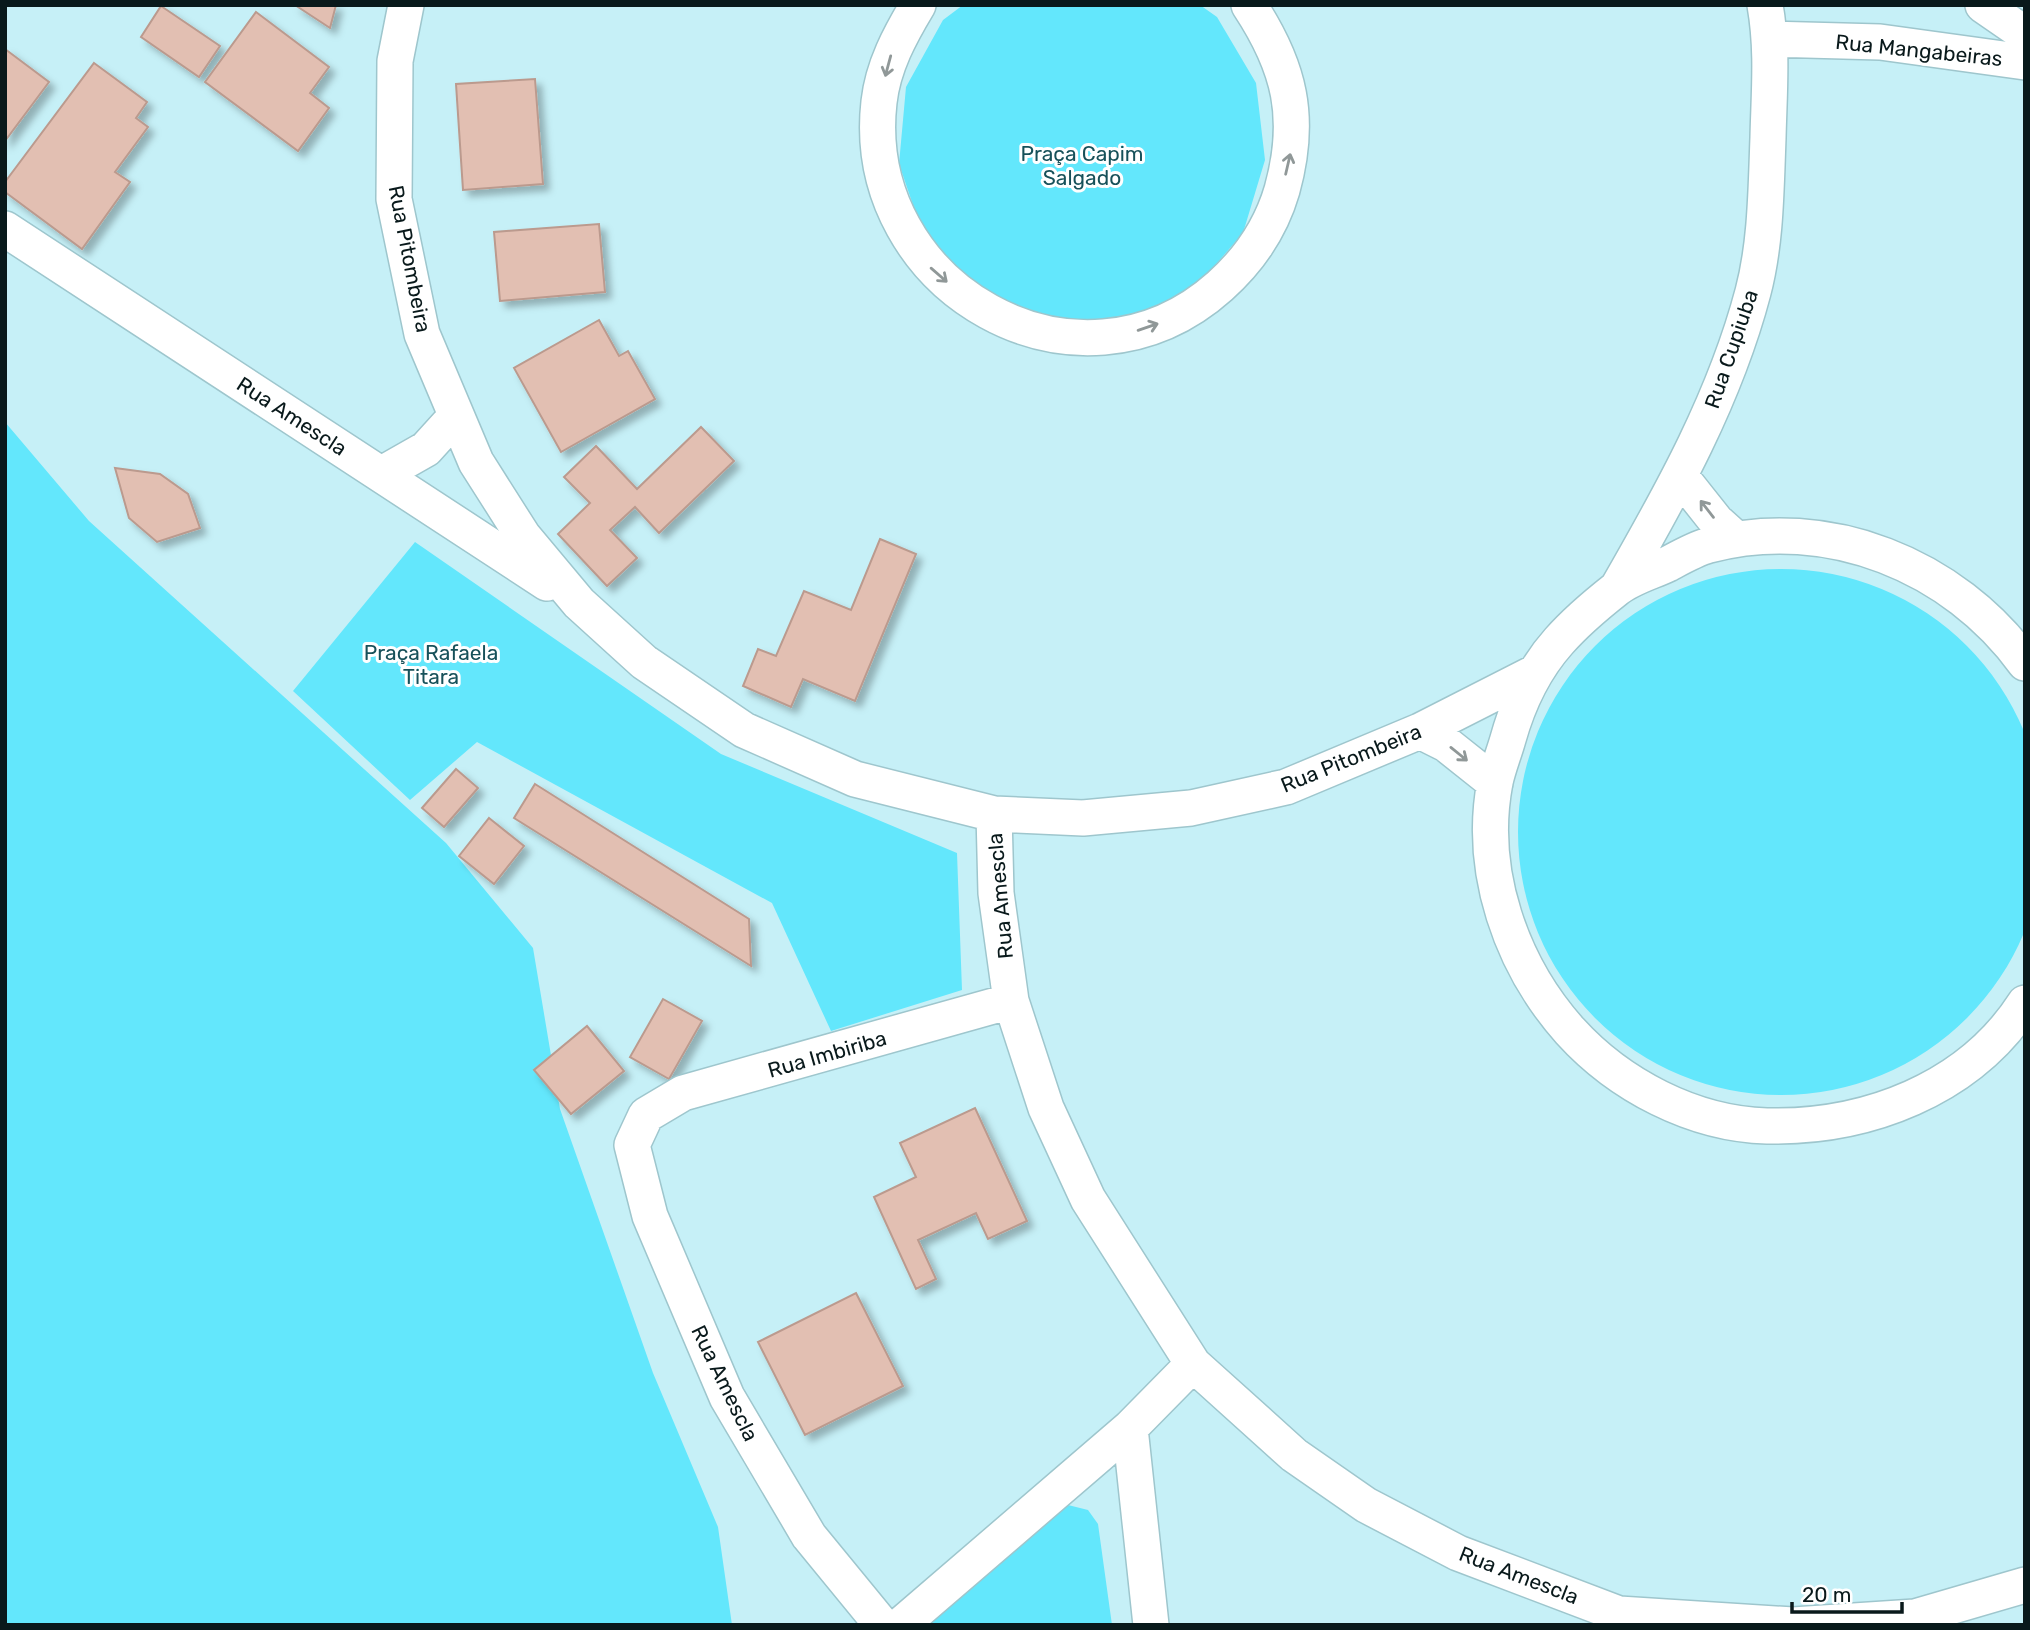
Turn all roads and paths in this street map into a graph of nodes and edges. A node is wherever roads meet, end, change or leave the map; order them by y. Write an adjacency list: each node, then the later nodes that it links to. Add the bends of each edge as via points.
1 (406, 5): 10 (street, Rua Pitombeira, via 395,61 394,199 422,334)
2 (918, 5): 3 (street, one-way to 3, via 894,44 879,101 879,160 897,217 929,267 975,306 1028,330 1088,338 1146,329 1200,304 1244,265 1275,214 1291,157 1290,97 1273,41)
3 (1249, 5)
4 (1765, 5): 7 (street, Rua Cupiuba)
5 (1983, 5): 6 (street)
6 (2025, 33)
7 (1771, 39): 8 (street, Rua Mangabeiras, via 1880,42); 13 (street, Rua Cupiuba, via 1765,214 1754,290 1730,366)
8 (2025, 62)
9 (5, 229): 12 (street, Rua Amescla)
10 (456, 416): 11 (street, Rua Pitombeira); 12 (street, via 426,449)
11 (476, 462): 16 (street, Rua Amescla, via 523,536)
12 (382, 474): 16 (street, Rua Amescla)
13 (1681, 477): 14 (street, one-way to 13); 15 (street, Rua Cupiuba)
14 (1736, 539): 15 (street, via 1705,546); 17 (street, via 1795,536 1854,544 1910,564 1961,595 2005,635)
15 (1618, 587): 18 (street, Rua Pitombeira, via 1560,640)
16 (579, 603): 21 (street, Rua Amescla, via 644,662 744,730 855,779)
17 (2025, 663)
18 (1536, 673): 19 (street, Rua Pitombeira); 20 (street, via 1517,707)
19 (1420, 730): 20 (street, one-way to 20, via 1446,744); 21 (street, Rua Pitombeira, via 1286,787 1191,808 1083,818)
20 (1495, 783): 23 (street, via 1491,842 1499,901 1531,978 1550,1008 1590,1053 1638,1087 1692,1112 1750,1125 1810,1127 1868,1116 1923,1094 1972,1061)
21 (994, 814): 22 (street, Rua Amescla, via 996,893)
22 (1011, 1001): 24 (street, Rua Imbiriba, via 682,1093); 25 (street, Rua Amescla, via 1046,1108 1088,1199)
23 (2025, 1003)
24 (646, 1115): 29 (street, Rua Amescla, via 632,1145 650,1216 727,1397 809,1536)
25 (1193, 1364): 26 (street); 28 (street, Rua Amescla, via 1294,1455 1366,1505 1458,1553)
26 (1130, 1428): 30 (street); 31 (street)
27 (2025, 1586): 28 (street, Rua Amescla, via 1916,1617 1793,1625)
28 (1620, 1619)
29 (882, 1625)
30 (901, 1625)
31 (1151, 1625)

